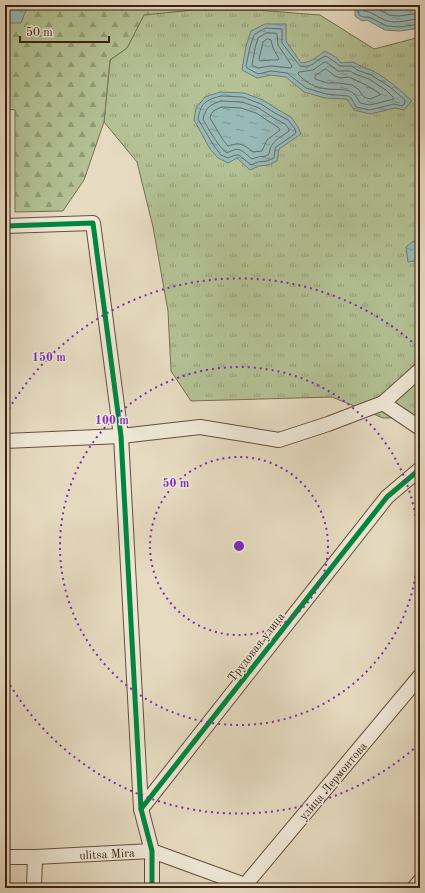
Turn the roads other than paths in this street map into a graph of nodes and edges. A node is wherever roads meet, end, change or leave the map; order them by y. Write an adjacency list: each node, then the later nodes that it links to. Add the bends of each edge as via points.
1 (5, 226): 5 (street, via 93,223)
2 (420, 370): 3 (street)
3 (383, 403): 4 (street); 5 (street, via 279,440 200,427)
4 (420, 428)
5 (121, 436): 6 (street); 9 (street)
6 (5, 440)
7 (420, 469): 9 (street, Трудовая улица, via 387,497)
8 (420, 676): 14 (street, улица Лермонтова)
9 (141, 809): 10 (street)
10 (152, 851): 12 (street, ulitsa Mira); 14 (street, ulitsa Mira); 16 (street)
11 (5, 857): 12 (street, ulitsa Mira)
12 (35, 857): 15 (street)
13 (420, 881): 17 (street)
14 (247, 886)
15 (34, 888)
16 (152, 888)
17 (414, 888)

